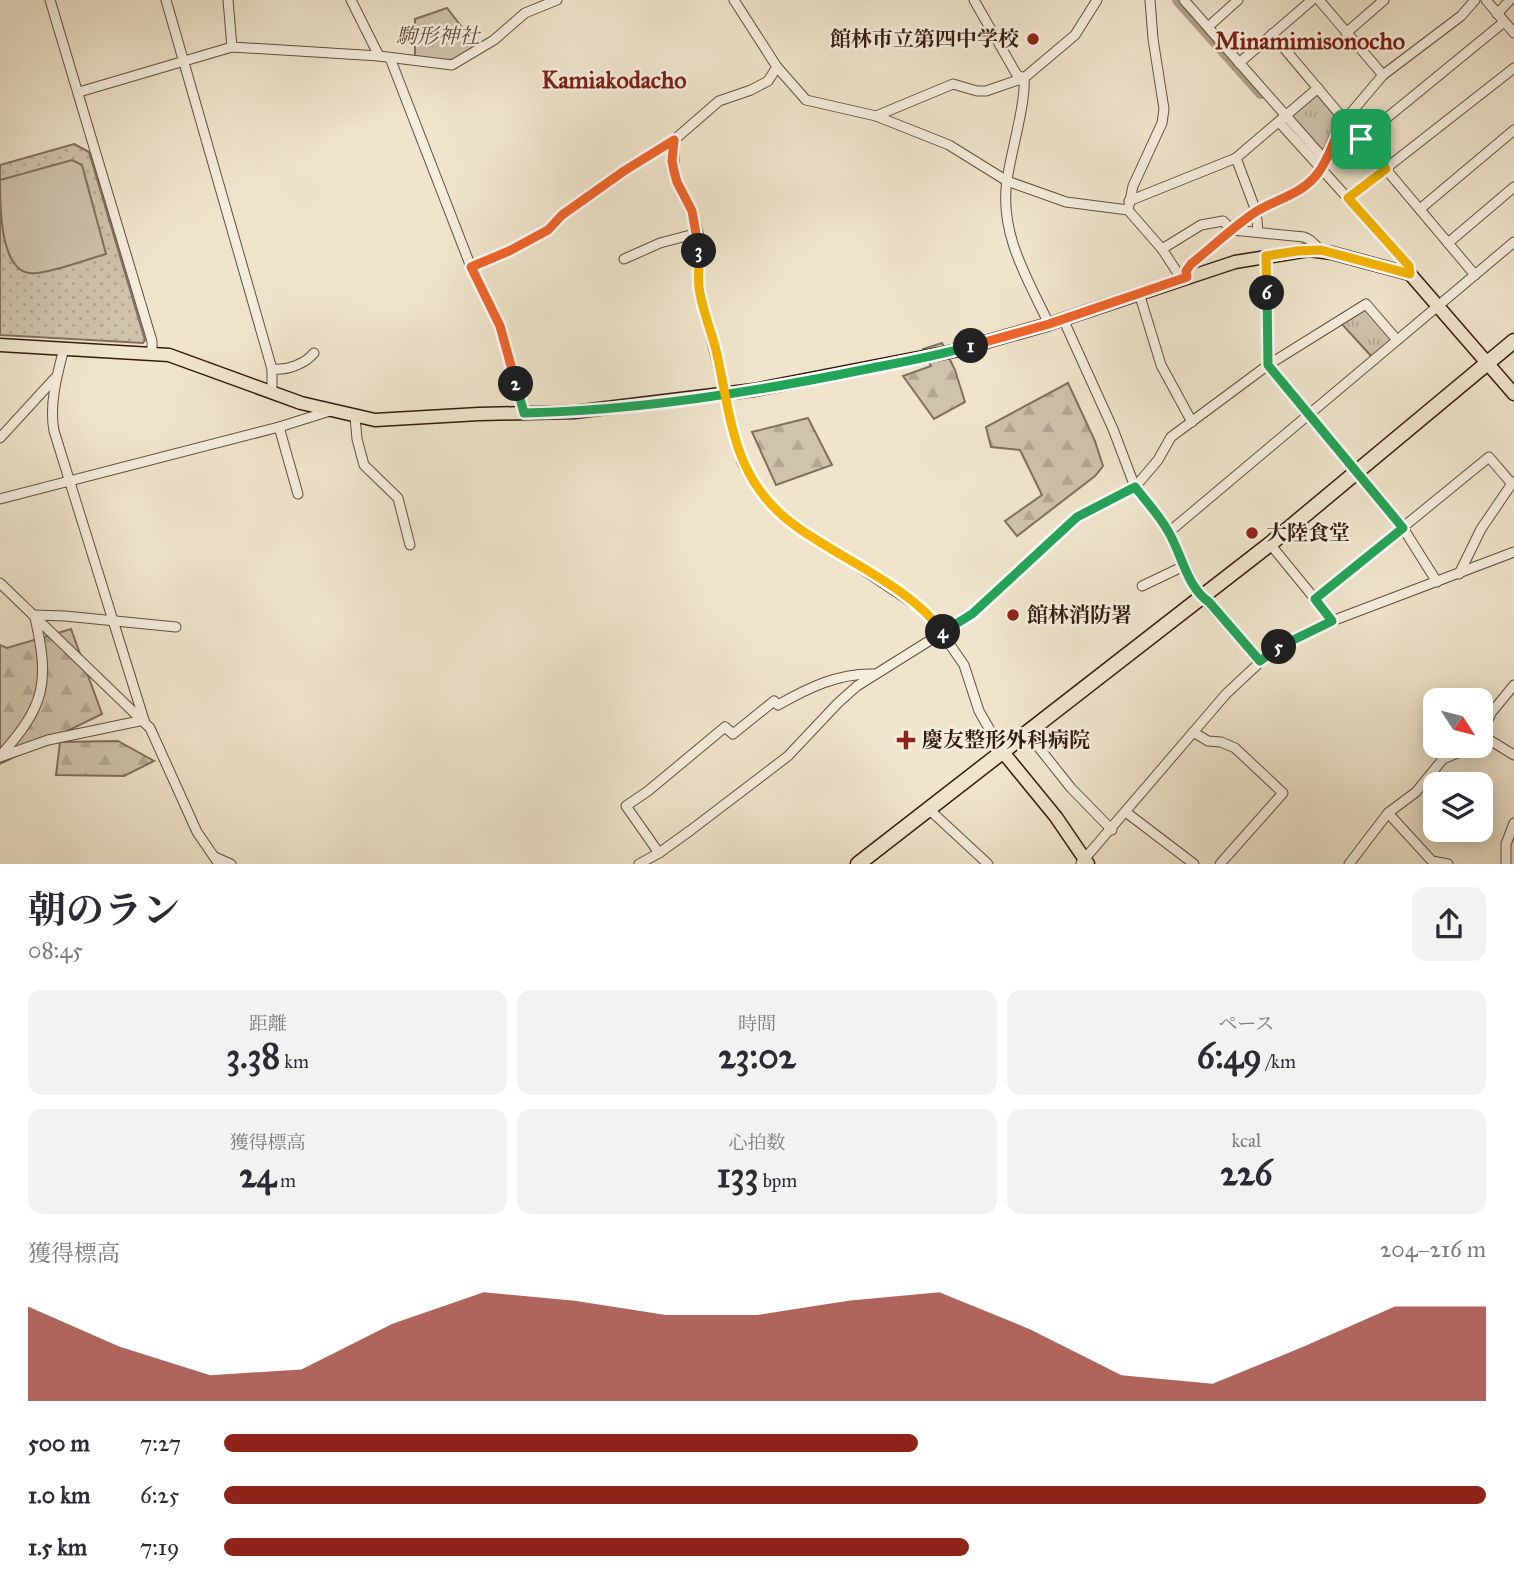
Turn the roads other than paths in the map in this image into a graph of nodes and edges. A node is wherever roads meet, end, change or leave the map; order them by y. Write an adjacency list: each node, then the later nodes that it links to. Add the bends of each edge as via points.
1 (50, 0): 34 (street)
2 (166, 0): 27 (street)
3 (228, 0): 24 (street)
4 (351, 0): 25 (street)
5 (557, 0): 26 (street, via 525,13 494,40 452,65)
6 (734, 0): 29 (street)
7 (975, 0): 32 (street, via 1017,75)
8 (1097, 0): 32 (street, via 1075,35)
9 (1150, 0): 47 (street, via 1164,109)
10 (1184, 0): 20 (street)
11 (1238, 0): 20 (street)
12 (1312, 0): 23 (street)
13 (1319, 0): 21 (street)
14 (1384, 0): 21 (street)
15 (1475, 0): 31 (street, via 1461,16)
16 (1486, 0): 18 (street)
17 (1510, 0): 18 (street)
18 (1497, 14): 19 (street)
19 (1504, 22): 22 (street); 39 (street)
20 (1208, 27): 28 (street)
21 (1346, 33): 31 (street)
22 (1514, 33)
23 (1272, 34): 28 (street); 33 (street)
24 (232, 47): 25 (street); 27 (street)
25 (379, 56): 26 (street)
26 (390, 58): 59 (street)
27 (184, 61): 34 (street); 76 (street)
28 (1239, 63): 36 (street)
29 (777, 67): 35 (street, via 806,100); 40 (street, via 768,81 719,100)
30 (1514, 68): 43 (street)
31 (1383, 75): 37 (street)
32 (1024, 78): 35 (street, via 986,91 953,84); 44 (street)
33 (1318, 88): 36 (street); 37 (street)
34 (79, 92): 71 (street)
35 (876, 116): 44 (street, via 949,145)
36 (1282, 119): 41 (street); 42 (street)
37 (1345, 120): 39 (street); 42 (street)
38 (1514, 130): 48 (street)
39 (1361, 139): 43 (street)
40 (674, 140): 52 (street, via 677,182); 59 (street, via 562,215 548,230)
41 (1236, 158): 47 (street); 49 (street)
42 (1323, 164): 46 (street); 49 (street, via 1301,190)
43 (1386, 169): 46 (street); 48 (street)
44 (1007, 181): 47 (street, via 1066,202); 66 (street, via 1007,225)
45 (1514, 187): 54 (street)
46 (1348, 198): 60 (street, via 1409,266)
47 (1129, 205): 55 (street)
48 (1420, 209): 54 (street)
49 (1256, 211): 50 (street); 51 (street)
50 (1232, 230): 51 (street); 55 (street, via 1223,221 1201,225); 62 (street, via 1191,264)
51 (1258, 231): 56 (street, via 1304,237)
52 (698, 233): 58 (street); 79 (street, via 699,289)
53 (1514, 242): 61 (street)
54 (1448, 243): 61 (street)
55 (1162, 249): 62 (street)
56 (1321, 250): 57 (main road); 60 (main road)
57 (1266, 256): 62 (main road); 74 (street)
58 (624, 259)
59 (471, 267): 82 (street, via 500,326)
60 (1410, 274): 64 (main road)
61 (1475, 275): 64 (street)
62 (1184, 278): 63 (main road)
63 (1139, 293): 65 (main road); 85 (street, via 1161,365)
64 (1440, 306): 67 (street); 75 (main road)
65 (1063, 319): 66 (main road); 91 (street)
66 (1049, 324): 79 (main road, via 954,351)
67 (1397, 340): 74 (street, via 1366,304); 83 (street)
68 (1514, 341): 75 (highway)
69 (0, 345): 70 (main road)
70 (64, 348): 71 (main road); 77 (street)
71 (152, 353): 78 (main road, via 202,365)
72 (314, 353): 76 (street, via 302,363)
73 (1514, 353): 75 (highway)
74 (1268, 365): 83 (street); 85 (street)
75 (1491, 366): 80 (main road); 88 (highway)
76 (272, 369): 78 (street)
77 (56, 376): 87 (street); 89 (street, via 52,422)
78 (272, 392): 81 (main road)
79 (723, 394): 82 (main road, via 574,412); 110 (street, via 742,463 767,501 798,528 919,606)
80 (1514, 394)
81 (330, 411): 84 (main road); 86 (street)
82 (524, 413): 84 (main road, via 395,421)
83 (1308, 414): 88 (street); 95 (street)
84 (355, 417): 96 (street, via 364,466 398,498)
85 (1192, 422): 91 (street, via 1171,437)
86 (279, 427): 89 (street); 92 (street)
87 (0, 438)
88 (1359, 476): 94 (street); 97 (highway)
89 (70, 482): 93 (street); 107 (street)
90 (1513, 482): 94 (street, via 1489,457); 100 (street, via 1481,529)
91 (1135, 487): 95 (street); 110 (street, via 1077,517 979,608)
92 (298, 494)
93 (0, 499)
94 (1403, 528): 101 (street); 104 (street)
95 (1169, 532): 99 (street)
96 (410, 545)
97 (1272, 547): 104 (street); 105 (highway)
98 (1513, 554): 100 (street)
99 (1184, 566): 103 (street); 105 (street)
100 (1459, 574): 101 (street)
101 (1437, 582): 108 (street)
102 (0, 583): 106 (street)
103 (1142, 586)
104 (1315, 599): 108 (street)
105 (1205, 600): 111 (street); 117 (highway); 119 (highway)
106 (34, 615): 107 (street); 115 (street); 121 (street, via 43,661 41,690 25,728)
107 (112, 621): 109 (street); 115 (street)
108 (1332, 621): 111 (street, via 1288,641)
109 (176, 627)
110 (944, 633): 112 (street); 119 (street, via 964,666 985,726)
111 (1260, 661): 116 (street)
112 (874, 674): 128 (street, via 846,694 788,756); 128 (street, via 850,675 808,688 778,705 774,701 733,734 725,727 626,806)
113 (1514, 685): 114 (street)
114 (1493, 711)
115 (144, 720): 121 (street, via 48,740); 129 (street, via 197,832)
116 (1193, 732): 123 (street); 137 (street, via 1235,748 1283,793)
117 (1032, 739): 119 (highway); 127 (street)
118 (1493, 743): 120 (street)
119 (1004, 754): 125 (highway); 130 (main road, via 1056,817); 133 (highway)
120 (1514, 755)
121 (0, 756)
122 (1445, 758): 124 (street, via 1416,792)
123 (1127, 813): 127 (street); 136 (street)
124 (1388, 813): 138 (street); 139 (street, via 1432,861)
125 (933, 814): 134 (highway); 135 (street)
126 (1514, 823): 140 (street, via 1506,844)
127 (1112, 830): 130 (street)
128 (659, 853): 132 (street)
129 (217, 860): 131 (street)
130 (1085, 862)
131 (231, 863)
132 (639, 863)
133 (858, 863)
134 (869, 863)
135 (988, 863)
136 (1194, 863)
137 (1220, 863)
138 (1349, 863)
139 (1448, 863)
140 (1506, 863)

